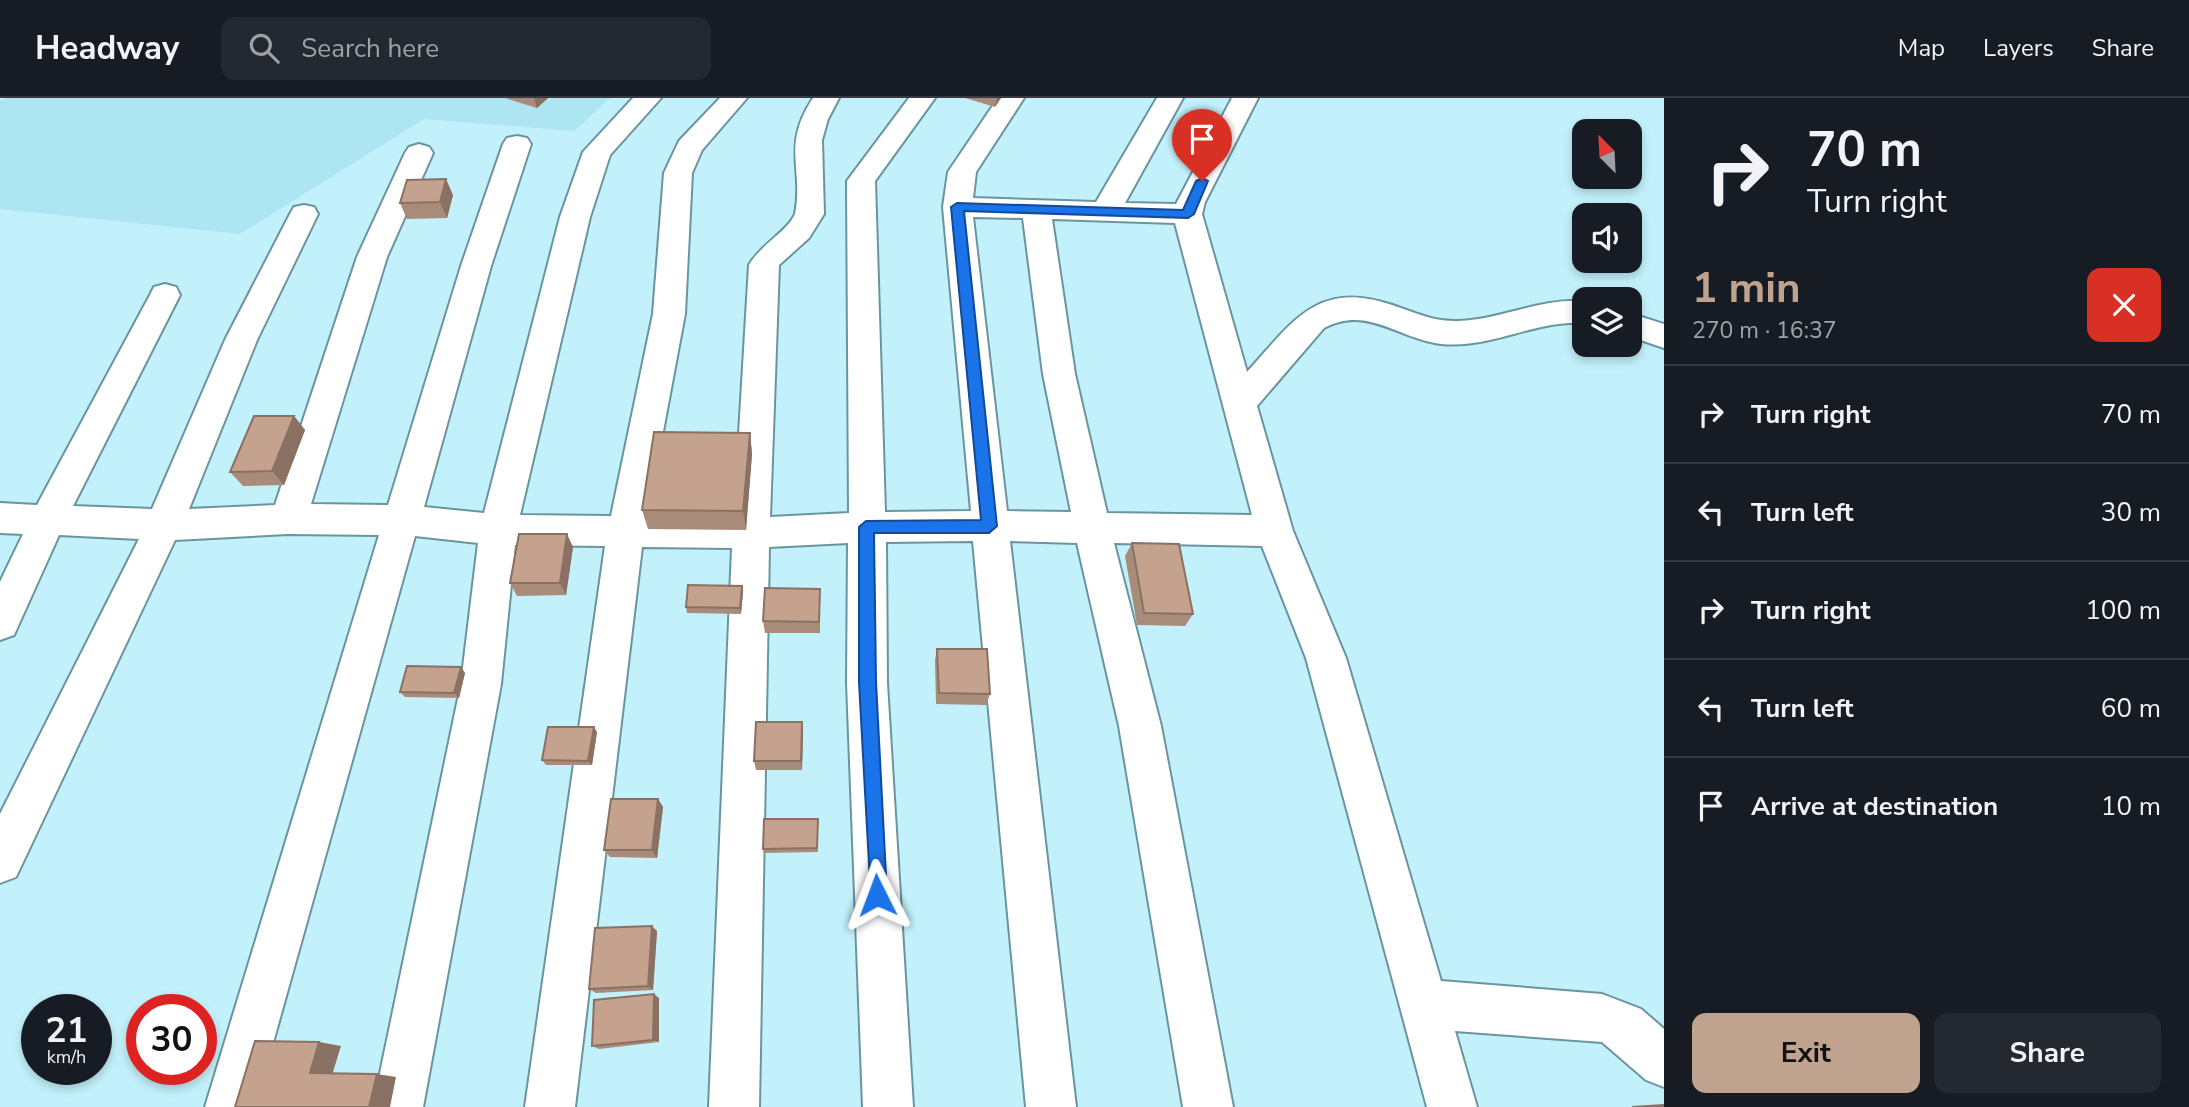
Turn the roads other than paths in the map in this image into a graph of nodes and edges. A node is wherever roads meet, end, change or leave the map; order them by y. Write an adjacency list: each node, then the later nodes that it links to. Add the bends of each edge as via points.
1 (648, 98): 28 (street, via 605,141 592,165)
2 (734, 98): 29 (street, via 689,147 679,166 668,314)
3 (826, 98): 31 (street, via 806,141 811,210 807,222 764,265)
4 (922, 98): 26 (street, via 862,180)
5 (1011, 98): 10 (street, via 962,172)
6 (1170, 98): 12 (street)
7 (1245, 98): 14 (street)
8 (517, 144): 23 (street, via 476,266)
9 (419, 153): 22 (street, via 372,257)
10 (957, 207): 11 (street); 25 (street)
11 (1035, 210): 12 (street); 27 (street, via 1059,374)
12 (1105, 212): 14 (street)
13 (304, 214): 24 (street, via 241,340)
14 (1188, 214): 19 (street)
15 (165, 295): 21 (street)
16 (1572, 312): 19 (street, via 1554,311 1458,333 1439,332 1346,305 1312,320)
17 (1642, 328): 18 (street)
18 (1664, 336)
19 (1239, 403): 30 (street)
20 (0, 518): 21 (street)
21 (48, 519): 24 (street); 32 (street)
22 (288, 519): 23 (street); 24 (street)
23 (402, 520): 28 (street); 36 (street)
24 (164, 525): 33 (street)
25 (989, 526): 26 (street); 27 (street); 41 (street, via 1014,726)
26 (866, 527): 31 (street); 40 (street, via 867,682)
27 (1092, 527): 30 (street); 42 (street, via 1140,726)
28 (498, 530): 29 (street); 37 (street, via 481,684)
29 (626, 531): 31 (street); 38 (street)
30 (1275, 531): 34 (street, via 1326,658)
31 (751, 533): 39 (street)
32 (0, 623)
33 (0, 861)
34 (1424, 1004): 35 (street, via 1602,1018 1624,1026); 43 (street)
35 (1664, 1062)
36 (230, 1107)
37 (398, 1107)
38 (550, 1107)
39 (734, 1107)
40 (888, 1107)
41 (1051, 1107)
42 (1208, 1107)
43 (1452, 1107)

